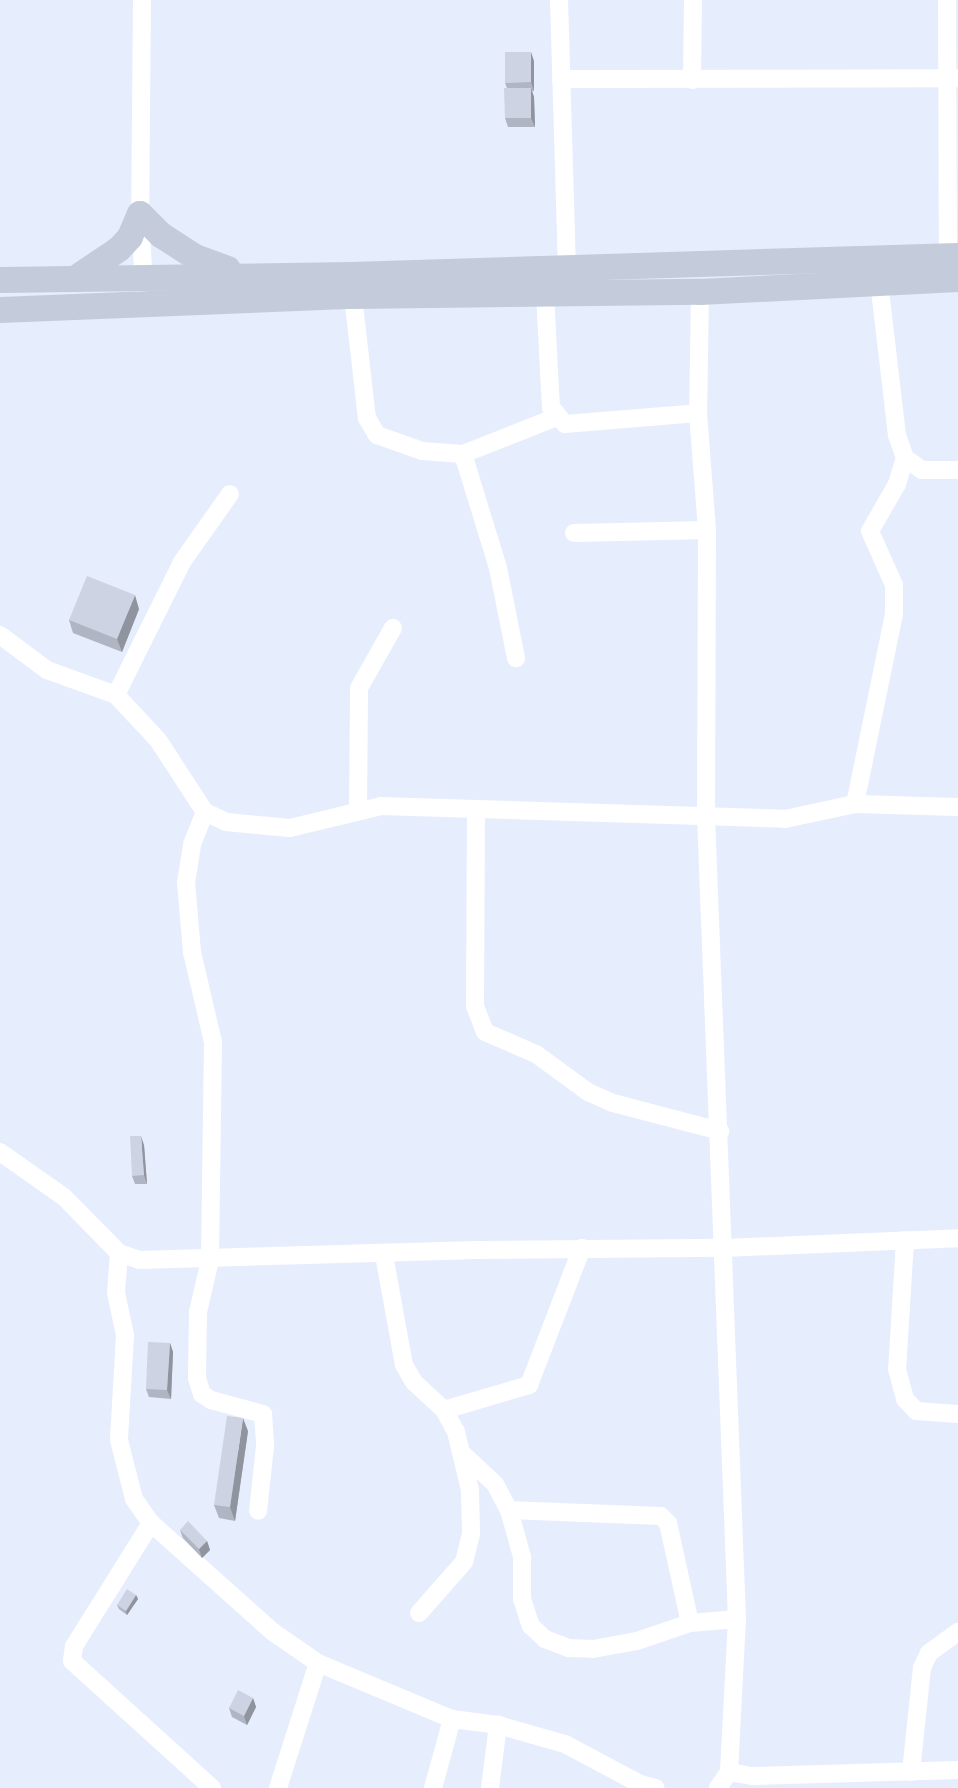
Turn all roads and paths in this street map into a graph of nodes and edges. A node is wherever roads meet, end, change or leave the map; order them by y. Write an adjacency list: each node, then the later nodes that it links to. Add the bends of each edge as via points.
1 (142, 0): 8 (street)
2 (559, 0): 6 (street)
3 (693, 0): 7 (street)
4 (947, 0): 5 (street)
5 (952, 78): 7 (street); 10 (street)
6 (561, 79): 7 (street); 9 (street)
7 (692, 80)
8 (140, 214): 11 (street); 12 (main road, via 194,257); 13 (main road, via 119,250)
9 (567, 266): 10 (main road); 12 (main road)
10 (953, 268): 15 (main road)
11 (142, 276): 12 (main road); 13 (main road); 19 (street)
12 (246, 276)
13 (75, 278): 14 (main road)
14 (0, 280)
15 (879, 282): 16 (main road); 24 (street, via 897,435)
16 (700, 292): 17 (main road); 21 (street)
17 (545, 294): 18 (main road); 22 (street, via 551,407)
18 (353, 296): 19 (main road); 23 (street, via 369,429 422,451)
19 (147, 303): 20 (main road)
20 (0, 310)
21 (698, 413): 22 (street, via 565,424); 27 (street)
22 (557, 417): 23 (street)
23 (463, 454): 31 (street, via 498,568)
24 (905, 458): 25 (street, via 922,470); 33 (street, via 897,484 870,531 894,585 894,614)
25 (958, 470)
26 (229, 494): 32 (street, via 183,562)
27 (707, 530): 28 (street); 38 (street)
28 (574, 533)
29 (393, 628): 35 (street, via 359,688)
30 (0, 635): 32 (street, via 47,670)
31 (516, 658)
32 (116, 695): 37 (street, via 158,740)
33 (855, 804): 34 (street); 38 (street, via 785,819)
34 (958, 807)
35 (358, 808): 36 (street); 37 (street, via 290,828 226,822)
36 (476, 811): 38 (street); 39 (street, via 475,1006 485,1032 536,1054 588,1092 613,1103)
37 (205, 812): 47 (street, via 192,845 187,882 192,952 213,1042)
38 (706, 816): 39 (street)
39 (720, 1131): 44 (street)
40 (0, 1152): 45 (street, via 64,1197)
41 (958, 1238): 42 (street)
42 (905, 1240): 44 (street); 49 (street, via 897,1369 905,1399 916,1411)
43 (582, 1248): 44 (street); 46 (street); 48 (street, via 529,1385)
44 (724, 1248): 55 (street)
45 (119, 1253): 47 (street, via 139,1261); 53 (street, via 116,1293 125,1335 119,1440 134,1499)
46 (384, 1255): 47 (street); 48 (street, via 404,1365 414,1382)
47 (210, 1260): 52 (street, via 198,1312 197,1378 202,1394 211,1400 263,1414)
48 (444, 1410): 50 (street)
49 (958, 1414)
50 (464, 1455): 51 (street, via 495,1484); 54 (street, via 471,1534 464,1562)
51 (509, 1510): 56 (street, via 661,1516 668,1523); 56 (street, via 522,1557 522,1599 531,1626 545,1639 568,1648 593,1649 637,1642)
52 (258, 1511)
53 (151, 1523): 58 (street, via 273,1632); 64 (street, via 74,1646 72,1661)
54 (419, 1613)
55 (737, 1619): 56 (street); 62 (street)
56 (690, 1623)
57 (958, 1632): 63 (street, via 929,1653 922,1668)
58 (318, 1664): 59 (street); 65 (street)
59 (452, 1719): 60 (street); 66 (street)
60 (498, 1725): 67 (street); 68 (street, via 565,1744)
61 (958, 1770): 63 (street)
62 (729, 1772): 63 (street, via 752,1776); 69 (street)
63 (911, 1772)
64 (212, 1788)
65 (278, 1788)
66 (433, 1788)
67 (490, 1788)
68 (656, 1788)
69 (718, 1788)

